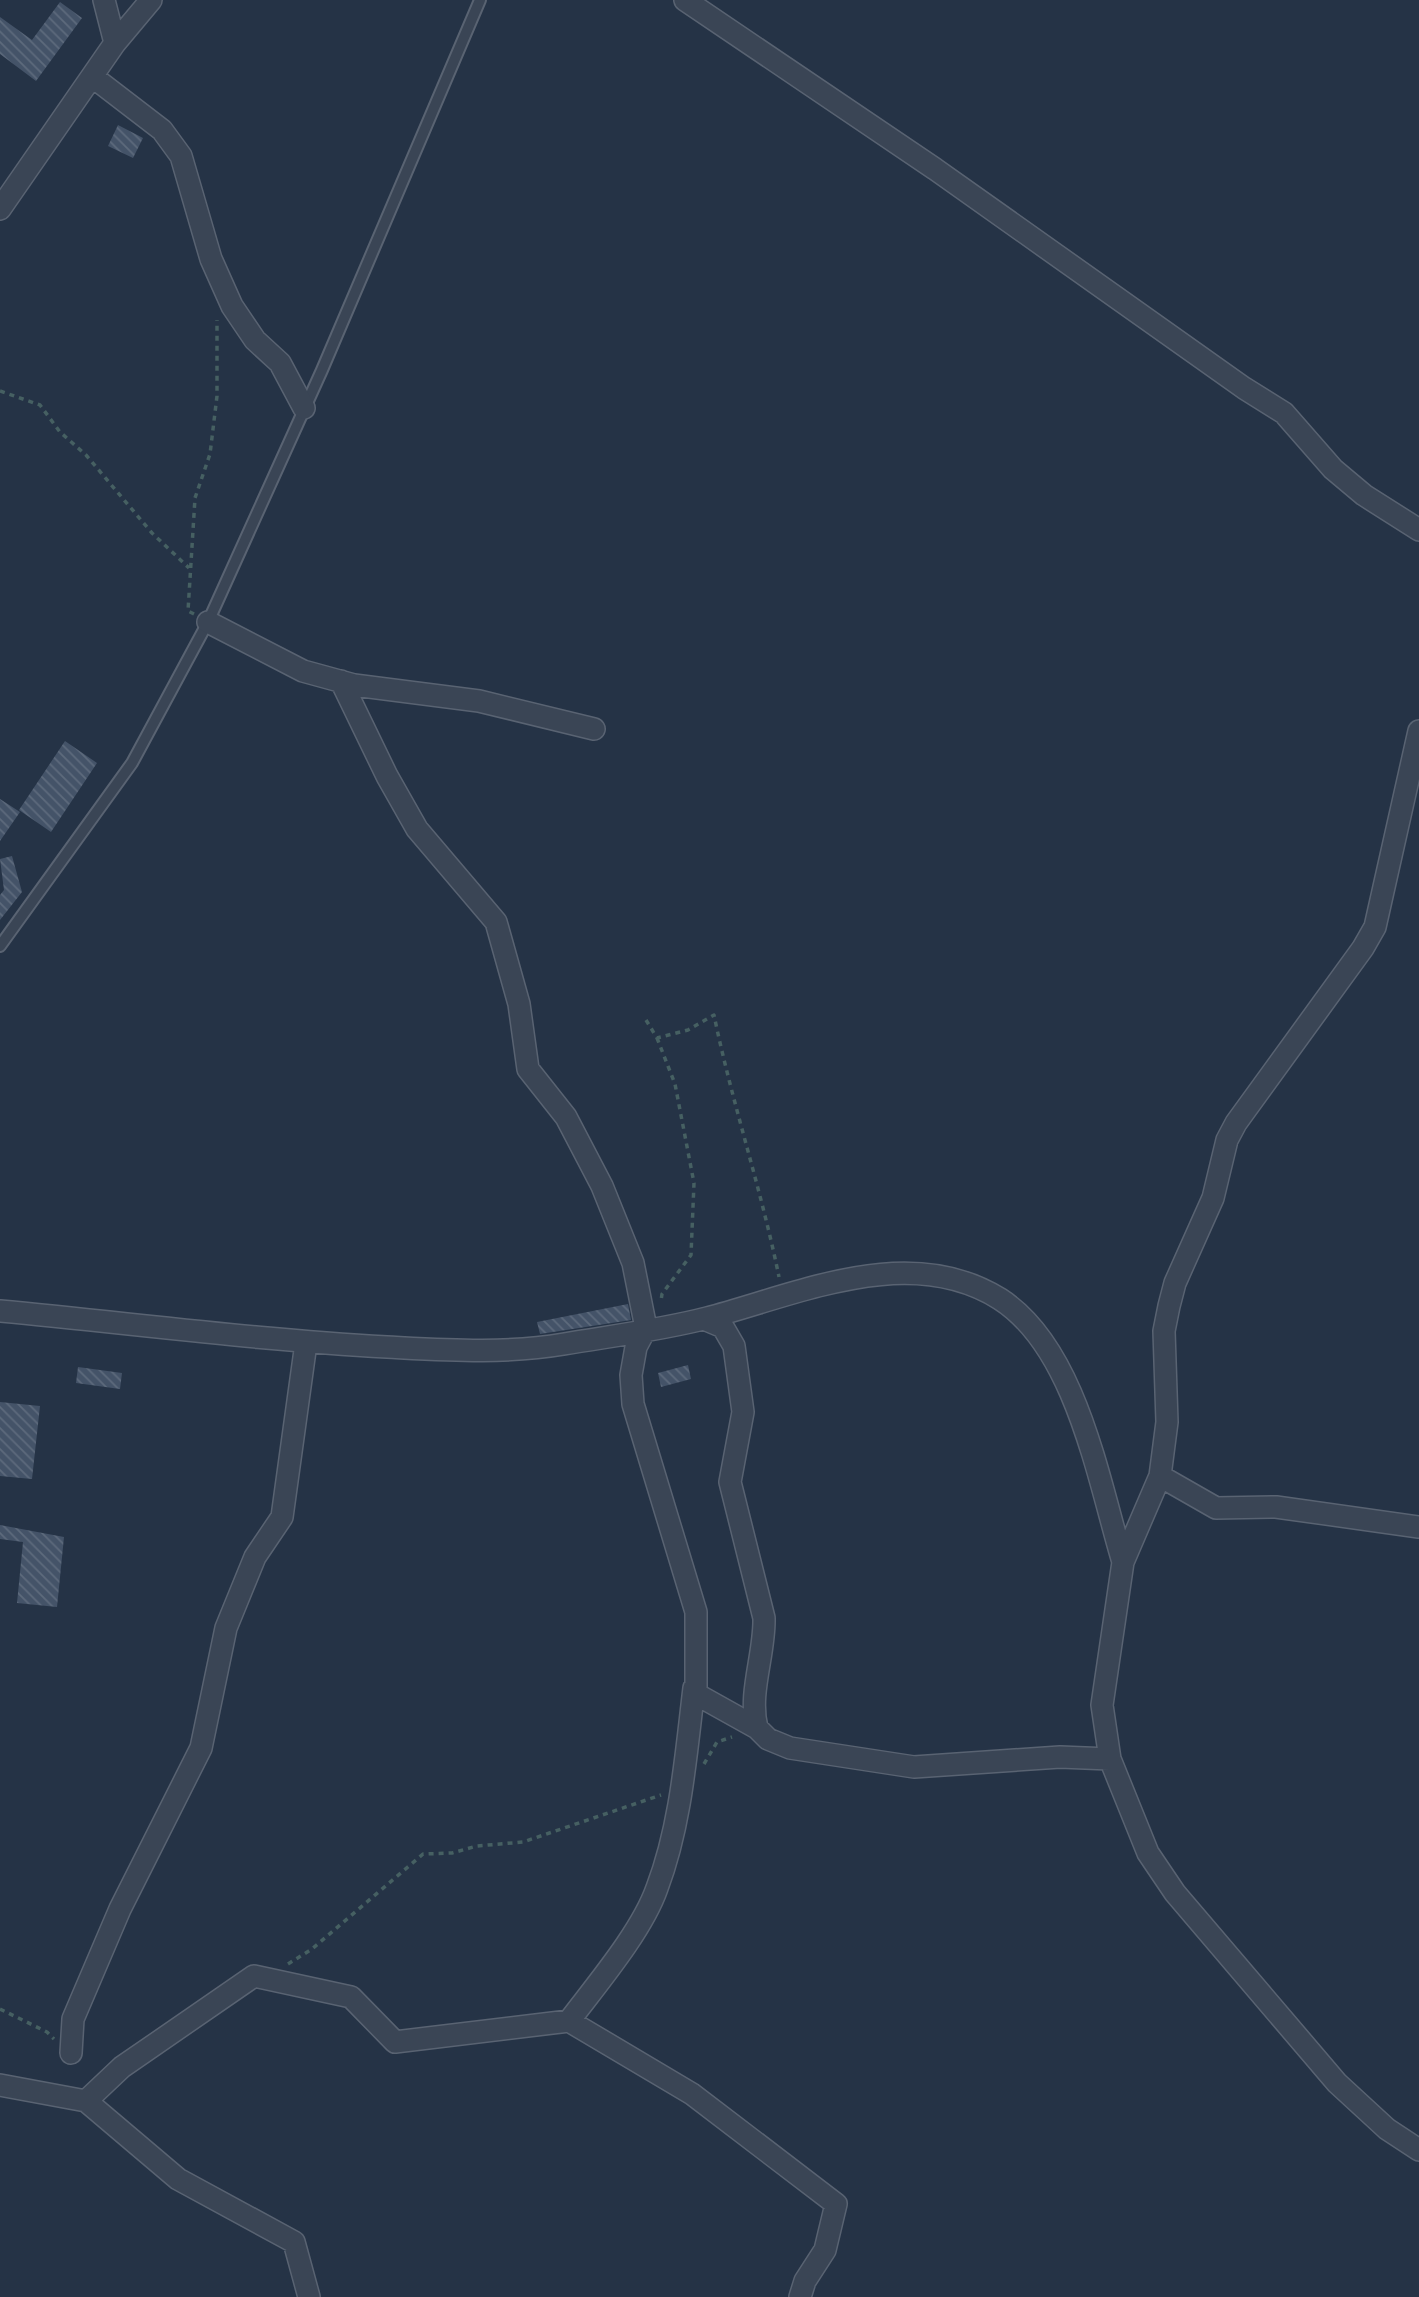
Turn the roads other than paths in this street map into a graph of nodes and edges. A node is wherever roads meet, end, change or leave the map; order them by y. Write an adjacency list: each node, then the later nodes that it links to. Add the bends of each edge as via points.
1 (104, 0): 5 (street)
2 (151, 0): 5 (street)
3 (480, 0): 8 (lane)
4 (685, 0): 9 (street, via 1270,402 1333,470)
5 (115, 43): 6 (street)
6 (93, 77): 7 (street); 8 (street, via 162,130 181,156 211,259 232,306 255,340 280,363)
7 (0, 209)
8 (304, 408): 10 (lane)
9 (1419, 530)
10 (208, 622): 11 (street, via 303,671); 14 (lane, via 132,763)
11 (341, 681): 12 (street, via 479,702); 17 (street, via 417,829 496,922 519,1004 528,1069 566,1117 602,1186)
12 (594, 729)
13 (1419, 731): 19 (street, via 1375,927 1236,1123 1227,1140 1213,1198 1175,1283 1164,1331 1167,1422)
14 (0, 946)
15 (0, 1311): 18 (street)
16 (704, 1319): 17 (street); 21 (street, via 873,1274 947,1278 1000,1299 1042,1337 1060,1368); 23 (street, via 723,1327 730,1336 742,1394 730,1482 764,1618 753,1713)
17 (652, 1327): 18 (street, via 504,1352); 22 (street, via 636,1347 631,1375 633,1404 696,1612)
18 (306, 1343): 26 (street, via 282,1517 255,1557 226,1628 201,1748 115,1921 73,2019)
19 (1160, 1476): 20 (street, via 1216,1508 1276,1507); 21 (street)
20 (1419, 1527)
21 (1122, 1562): 24 (street, via 1102,1705)
22 (694, 1688): 23 (street, via 700,1698); 25 (street, via 682,1783 657,1889 620,1954)
23 (757, 1728): 24 (street, via 768,1739 790,1748 914,1767 1060,1757)
24 (1110, 1759): 29 (street, via 1148,1853 1175,1893 1337,2083 1387,2129)
25 (569, 2021): 28 (street, via 395,2042 351,1997 254,1976 122,2067); 31 (street, via 692,2094 836,2204 825,2250)
26 (71, 2053)
27 (0, 2085): 28 (street)
28 (86, 2101): 30 (street, via 178,2179 295,2242)
29 (1419, 2150)
30 (309, 2297)
31 (800, 2297)

